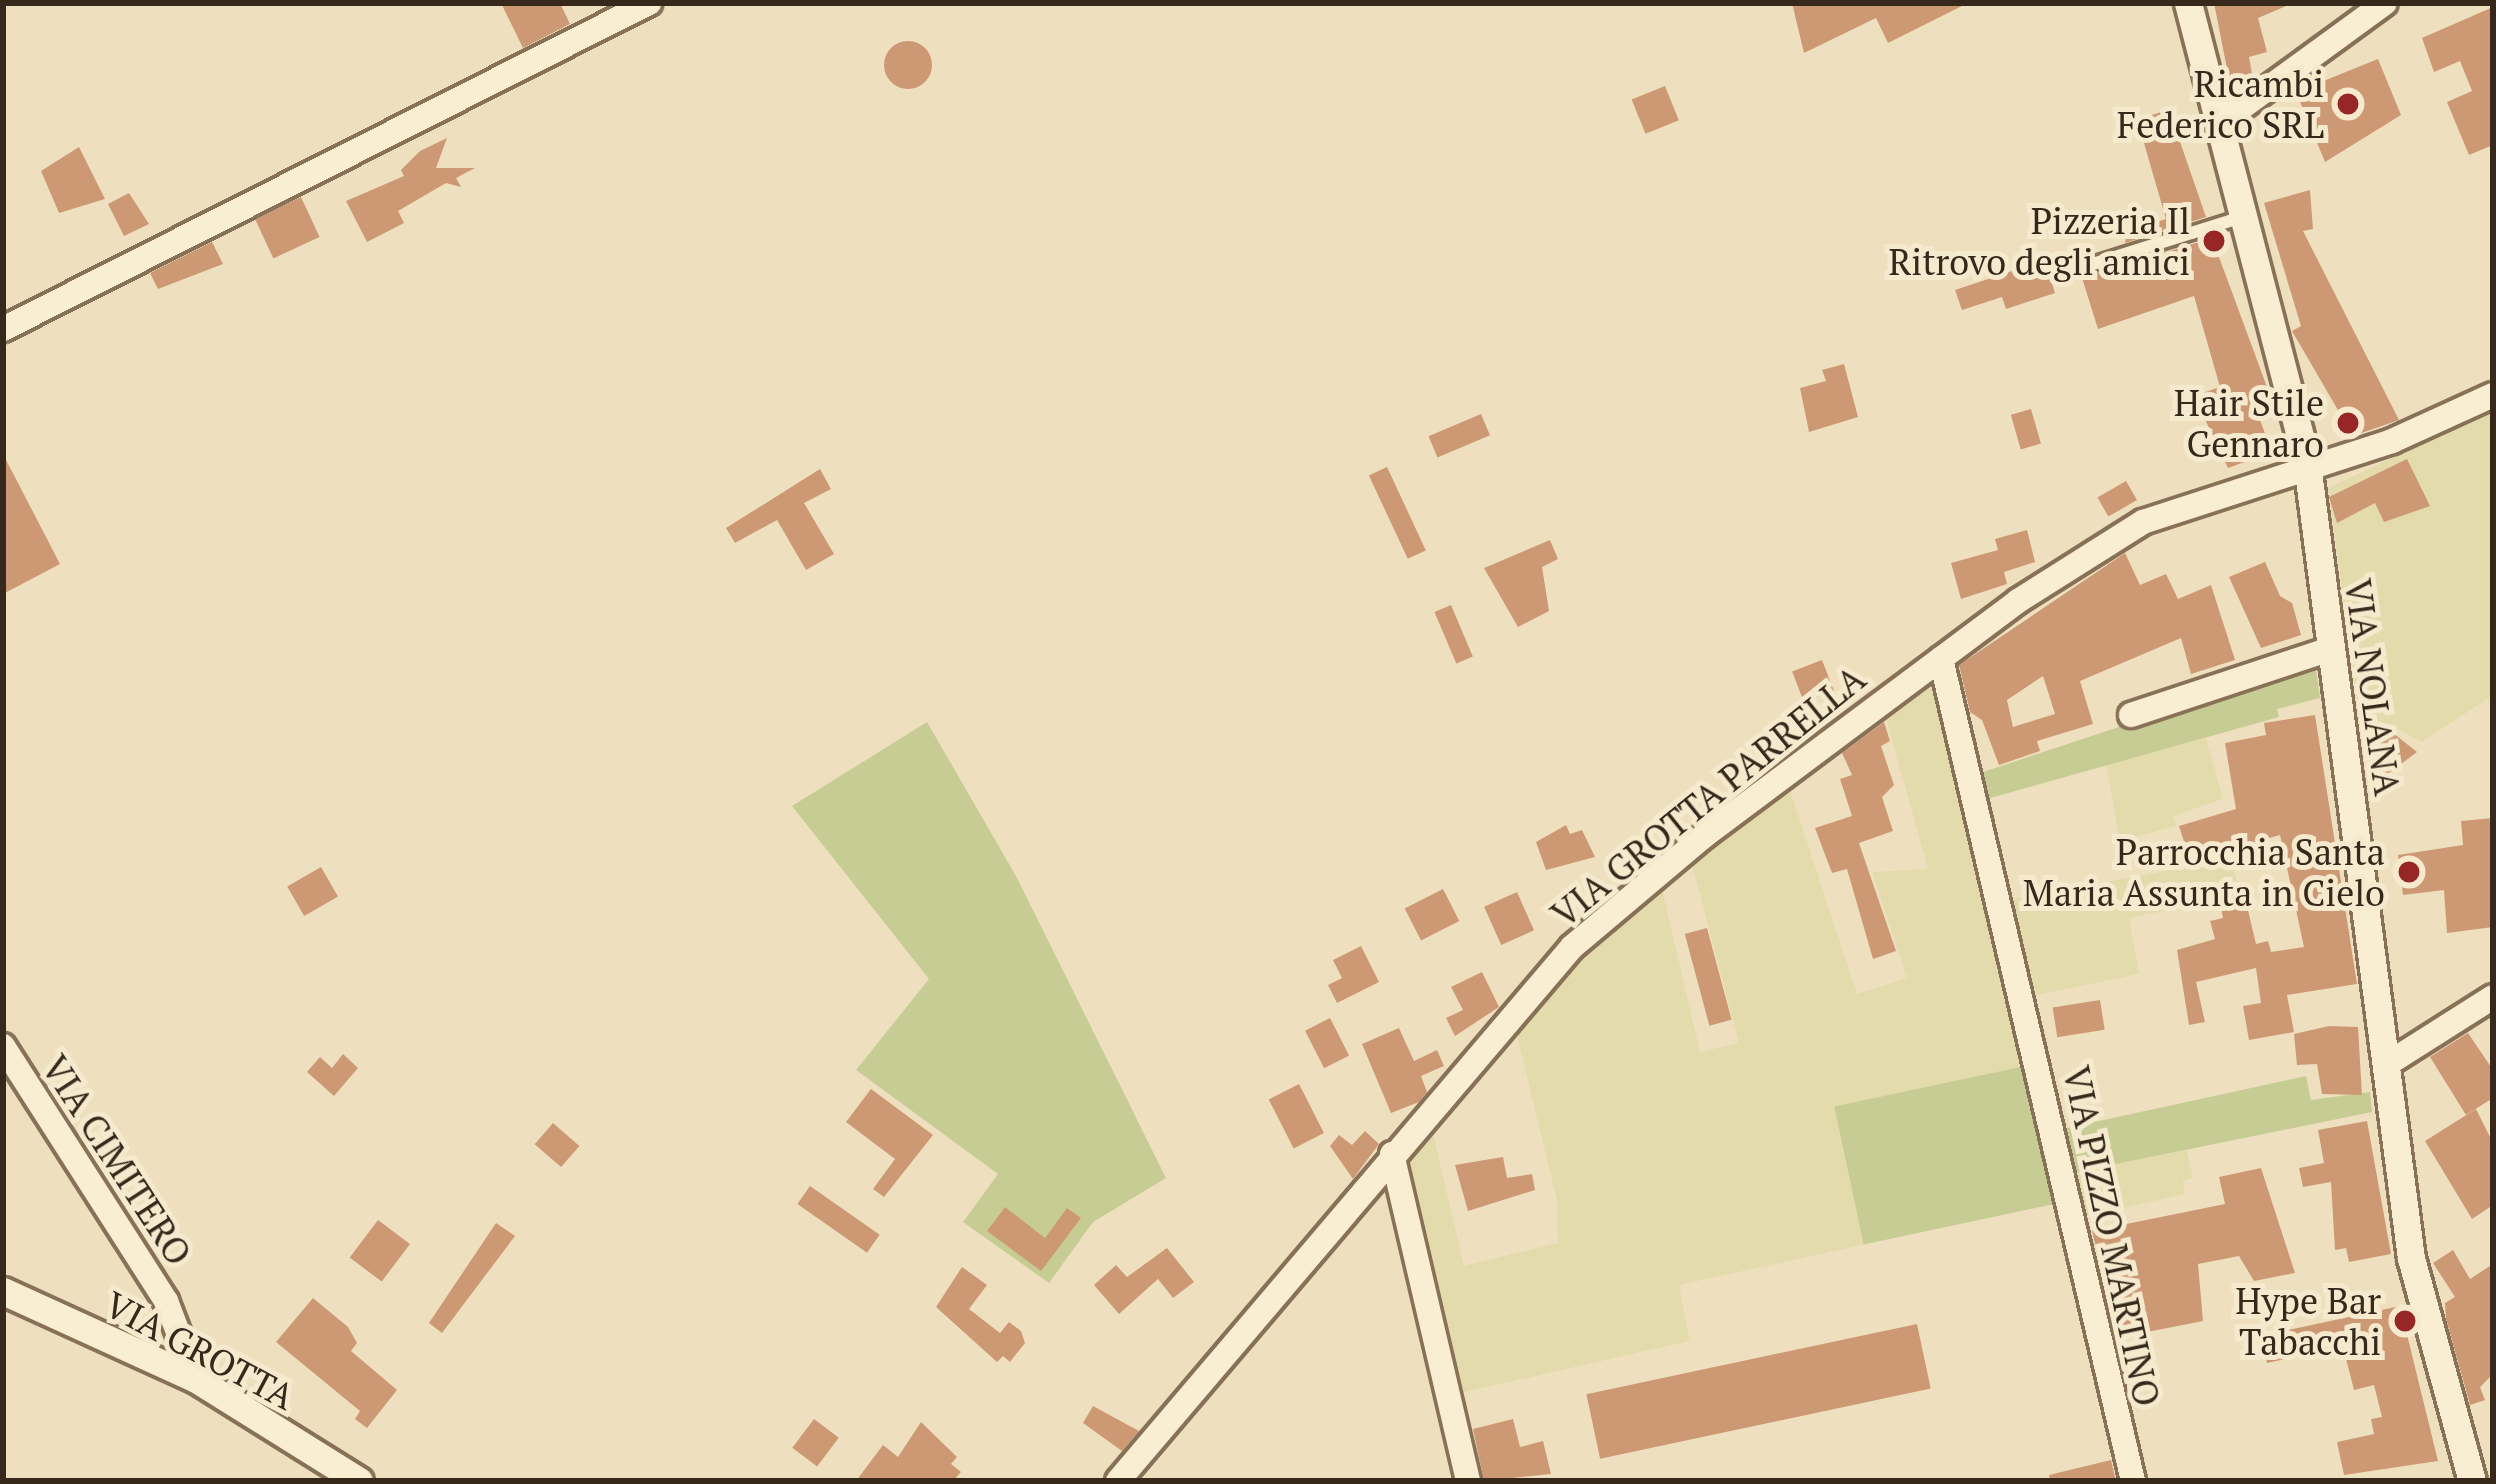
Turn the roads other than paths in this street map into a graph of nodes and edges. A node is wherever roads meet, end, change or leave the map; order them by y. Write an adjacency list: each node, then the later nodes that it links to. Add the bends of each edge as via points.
1 (650, 3): 7 (street)
2 (2188, 3): 4 (street, VIA NOLANA)
3 (2385, 3): 4 (street)
4 (2219, 124): 5 (street, VIA NOLANA)
5 (2244, 216): 6 (lane); 9 (street, VIA NOLANA)
6 (2077, 269)
7 (3, 329)
8 (2493, 395): 9 (street, VIA GROTTA PARRELLA, via 2392,441)
9 (2307, 464): 10 (street, VIA NOLANA); 11 (street, VIA GROTTA PARRELLA, via 2143,522)
10 (2331, 649): 12 (street); 15 (street, VIA NOLANA)
11 (1941, 658): 16 (street, VIA GROTTA PARRELLA, via 1620,903); 22 (street, VIA PIZZO MARTINO)
12 (2131, 715)
13 (2493, 997): 15 (street)
14 (3, 1046): 18 (street, VIA CIMITERO, via 166,1301)
15 (2389, 1063): 23 (street, VIA NOLANA, via 2411,1258)
16 (1391, 1154): 20 (street, VIA GROTTA PARRELLA); 21 (street)
17 (3, 1292): 18 (street, VIA GROTTA)
18 (196, 1379): 19 (street, VIA GROTTA)
19 (359, 1481)
20 (1118, 1481)
21 (1468, 1481)
22 (2133, 1481)
23 (2472, 1481)

